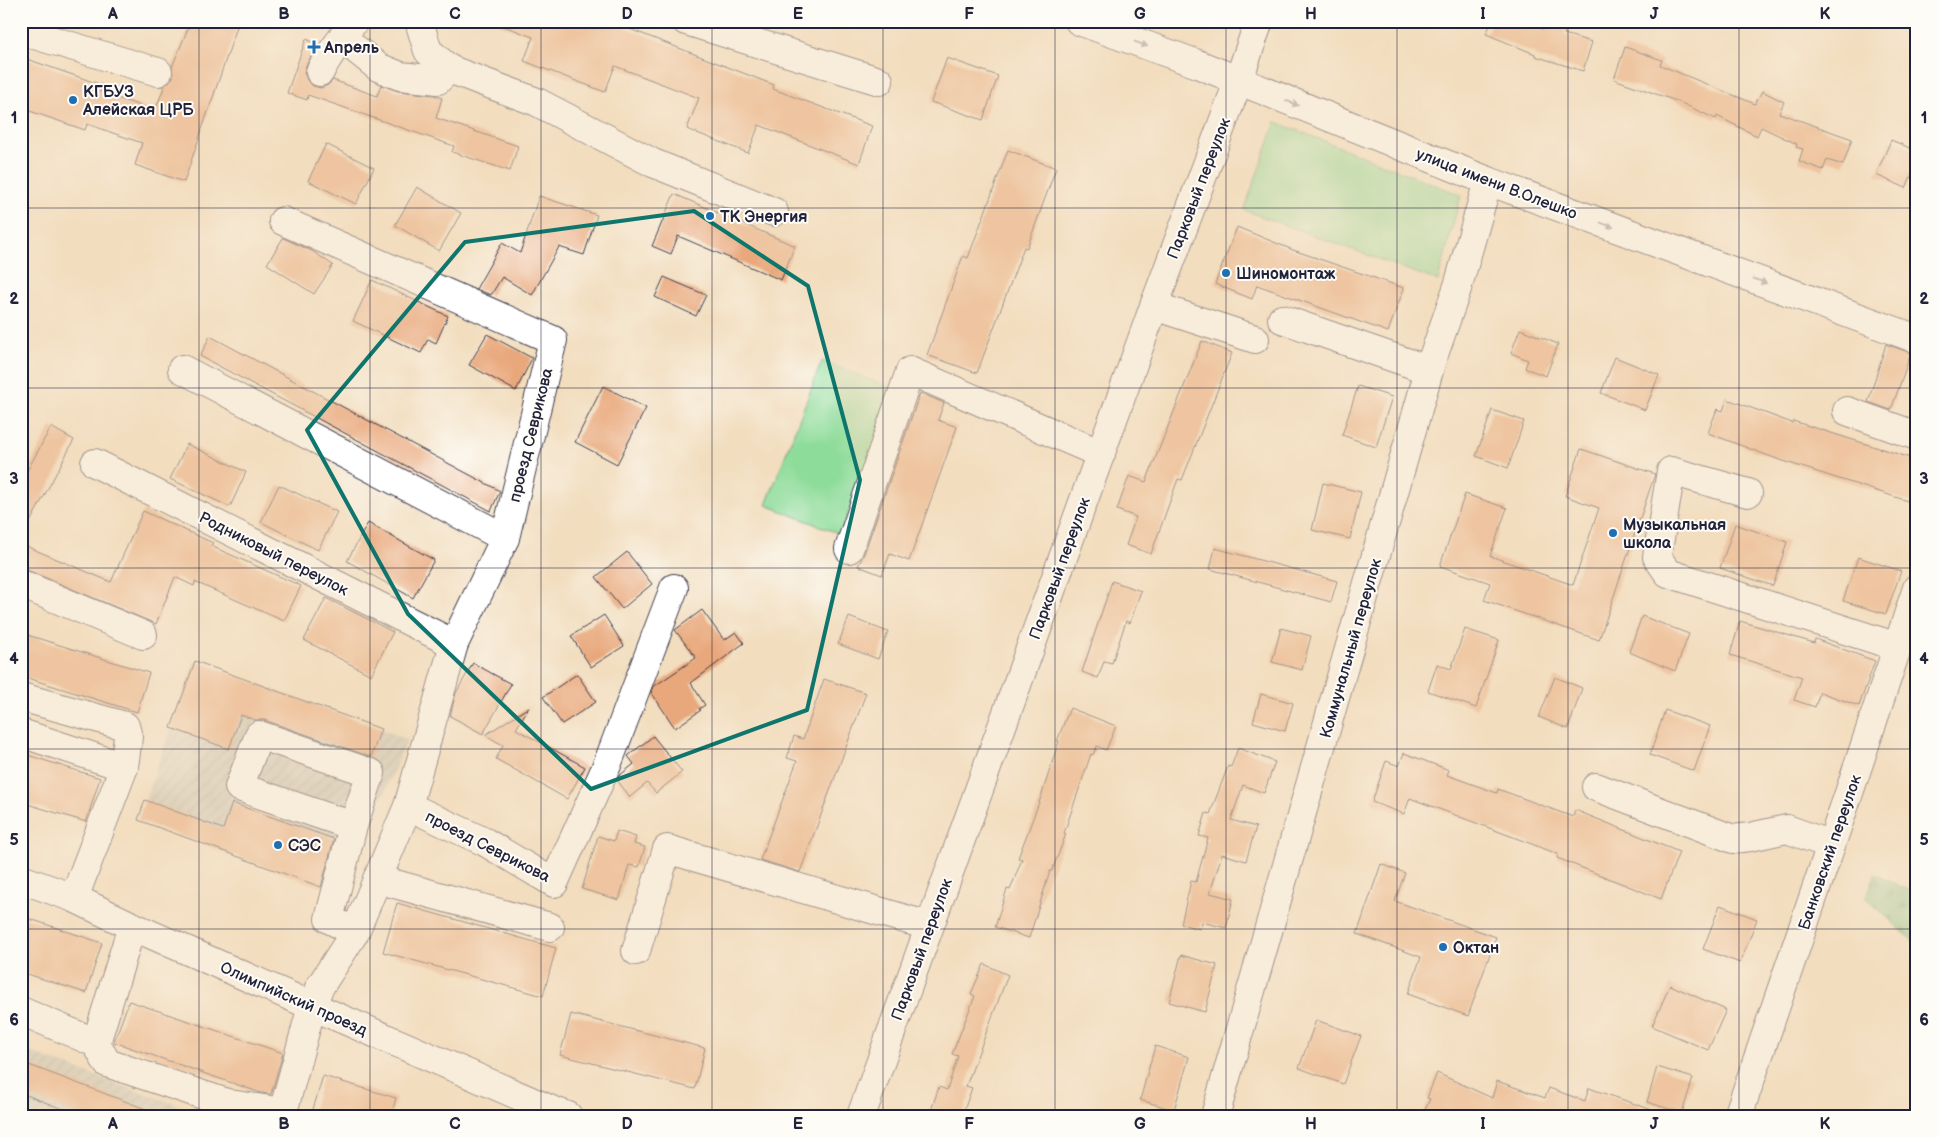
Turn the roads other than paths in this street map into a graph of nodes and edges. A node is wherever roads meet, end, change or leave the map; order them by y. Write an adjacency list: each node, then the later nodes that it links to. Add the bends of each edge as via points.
1 (419, 21): 7 (street, via 428,51)
2 (1079, 21): 11 (street, улица имени В.Олешко, one-way to 11)
3 (1259, 21): 11 (street, Парковый переулок)
4 (693, 23): 10 (street)
5 (349, 30): 7 (street, via 378,67 400,76 438,80); 9 (street, via 327,56)
6 (21, 31): 8 (street)
7 (449, 69): 13 (street, via 537,102 653,163)
8 (158, 72)
9 (320, 72)
10 (880, 81)
11 (1238, 82): 12 (street, улица имени В.Олешко, one-way to 12); 15 (street, Парковый переулок)
12 (1488, 181): 18 (street, улица имени В.Олешко, one-way to 18); 20 (street, Коммунальный переулок, via 1458,286)
13 (774, 212)
14 (283, 221): 26 (street, проезд Севрикова, via 553,340)
15 (1154, 306): 17 (street); 23 (street, Парковый переулок)
16 (1282, 319): 20 (street)
17 (1255, 339)
18 (1917, 339)
19 (182, 369): 26 (street)
20 (1429, 370): 55 (street, Коммунальный переулок)
21 (1847, 411): 22 (street)
22 (1917, 436)
23 (1101, 454): 27 (street, via 910,371); 46 (street, Парковый переулок)
24 (95, 463): 32 (street, Родниковый переулок)
25 (1748, 493): 33 (street, via 1670,471 1657,557 1668,573)
26 (505, 538): 32 (street, проезд Севрикова)
27 (849, 549)
28 (21, 584): 31 (street)
29 (674, 588): 38 (street, проезд Севрикова, via 607,765 554,883 485,842)
30 (1917, 588): 33 (street, Банковский переулок)
31 (143, 635)
32 (454, 644): 38 (street, проезд Севрикова)
33 (1898, 647): 40 (street, Банковский переулок)
34 (21, 697): 36 (street, via 125,726 128,737)
35 (21, 733): 36 (street)
36 (124, 767): 43 (street)
37 (1596, 787): 40 (street, via 1733,839 1787,829)
38 (408, 806): 42 (street, проезд Севрикова)
39 (353, 826): 39 (street, via 239,787 259,735 372,773); 47 (street, via 329,919)
40 (1831, 845): 56 (street, Банковский переулок)
41 (21, 879): 43 (street, Олимпийский проезд)
42 (377, 879): 45 (street); 47 (street, проезд Севрикова)
43 (74, 898): 44 (street, Олимпийский проезд)
44 (132, 926): 49 (street, Олимпийский проезд); 51 (street)
45 (550, 926)
46 (929, 926): 48 (street, via 667,849); 54 (street, Парковый переулок)
47 (355, 932): 49 (street, проезд Севрикова, via 319,988)
48 (636, 951)
49 (312, 1006): 52 (street, проезд Севрикова); 53 (street, Олимпийский проезд)
50 (21, 1011): 51 (street)
51 (96, 1043): 52 (street, via 107,1063 230,1104)
52 (281, 1114)
53 (558, 1114)
54 (861, 1116)
55 (1215, 1116)
56 (1738, 1116)

